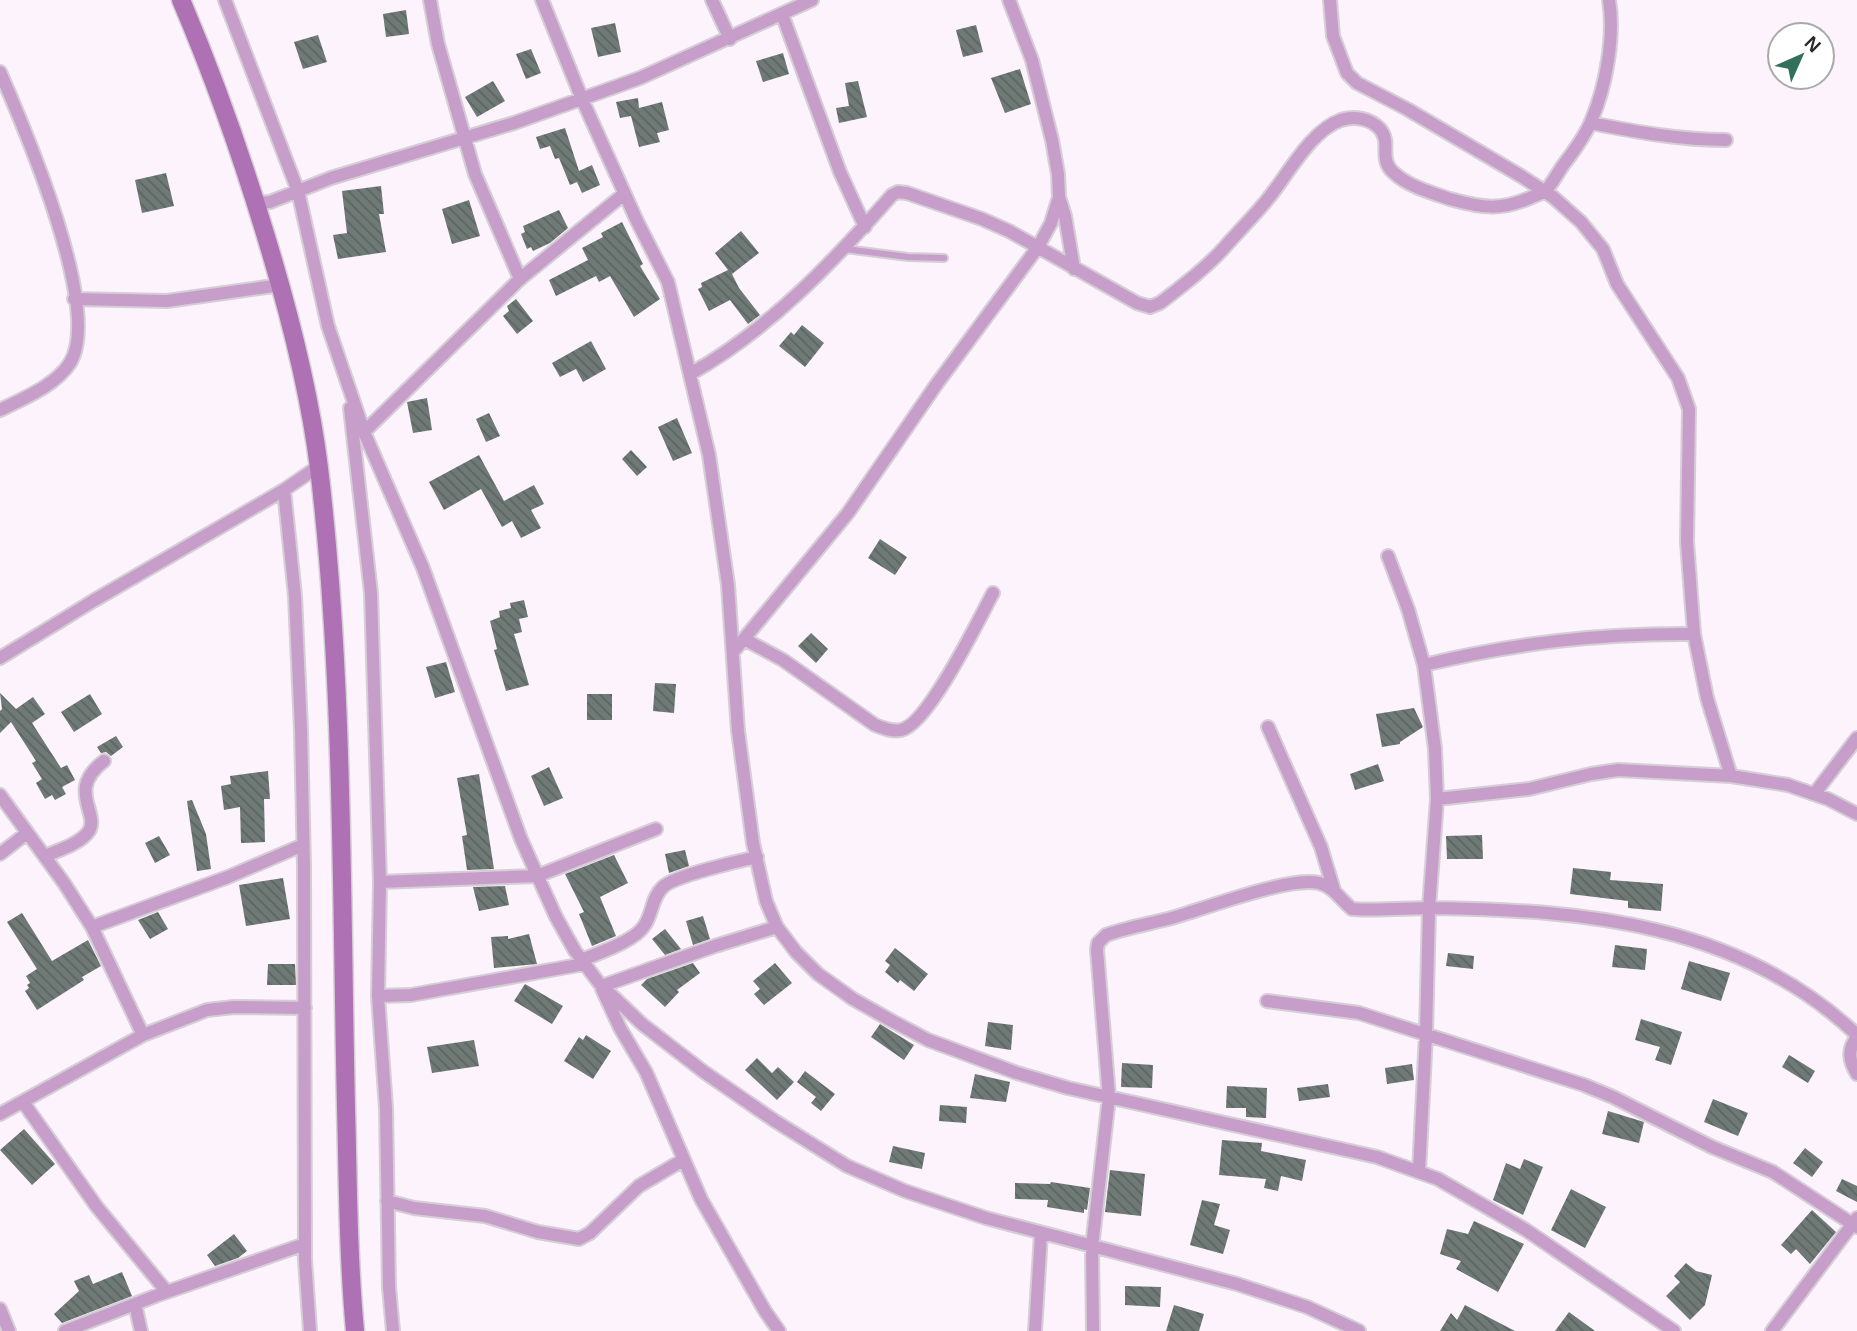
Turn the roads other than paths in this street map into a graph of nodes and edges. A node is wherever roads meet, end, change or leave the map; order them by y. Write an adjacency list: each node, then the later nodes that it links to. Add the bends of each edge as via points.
1 (181, 0): 21 (main road, via 230,120)
2 (225, 0): 17 (street)
3 (430, 0): 15 (street)
4 (542, 0): 13 (street)
5 (712, 0): 11 (street)
6 (811, 0): 10 (street)
7 (1009, 0): 20 (street, via 1032,60 1052,140)
8 (1330, 0): 18 (street, via 1332,36 1347,73 1357,83)
9 (1609, 0): 14 (street, via 1607,64)
10 (782, 14): 11 (street); 22 (street)
11 (730, 39): 13 (street)
12 (0, 72): 29 (street, via 59,223)
13 (582, 99): 15 (street); 19 (street)
14 (1591, 122): 16 (street, via 1649,134); 18 (street)
15 (463, 137): 17 (street); 27 (street)
16 (1727, 140)
17 (298, 191): 21 (street); 31 (street, via 328,326)
18 (1545, 191): 26 (street, via 1493,208 1437,195 1388,167 1380,129 1359,117 1345,119 1319,134 1221,251 1160,303 1150,307 1137,303); 38 (street, via 1604,249 1617,284 1678,378 1689,409 1687,542)
19 (624, 194): 27 (street); 30 (street, via 668,282)
20 (1059, 197): 23 (street); 26 (street)
21 (257, 203): 28 (main road)
22 (865, 227): 23 (street, via 892,195 907,193 982,219); 24 (street)
23 (1038, 247): 26 (street); 39 (street, via 848,513)
24 (845, 249): 25 (lane); 30 (street, via 761,327)
25 (944, 258)
26 (1074, 269)
27 (520, 279): 33 (street)
28 (281, 285): 29 (street, via 167,301); 34 (main road)
29 (74, 299): 32 (street, via 77,318 71,360 44,387)
30 (690, 374): 40 (street, via 709,455)
31 (347, 383): 33 (street); 58 (street, via 370,593)
32 (0, 410)
33 (364, 432): 57 (street, via 423,568)
34 (318, 466): 35 (street); 89 (main road, via 331,591 348,1254)
35 (284, 490): 41 (street); 53 (street, via 295,596)
36 (1388, 556): 42 (street)
37 (993, 593): 39 (street, via 936,693 915,722 903,730 875,725 783,660)
38 (1694, 634): 42 (street, via 1561,639); 46 (street, via 1707,698)
39 (744, 639): 40 (street)
40 (734, 651): 56 (street, via 738,731)
41 (0, 658)
42 (1424, 665): 49 (street)
43 (1268, 727): 59 (street, via 1321,847)
44 (1857, 738): 47 (street)
45 (104, 761): 55 (street, via 85,790 88,832)
46 (1731, 776): 47 (street); 49 (street, via 1618,770 1530,789)
47 (1815, 793): 50 (street)
48 (0, 795): 52 (street)
49 (1437, 799): 60 (street)
50 (1857, 814)
51 (656, 828): 57 (street)
52 (27, 833): 54 (street); 55 (street)
53 (303, 845): 61 (street); 67 (street)
54 (0, 853)
55 (46, 856): 61 (street)
56 (757, 857): 62 (street); 63 (street, via 668,883 655,895 639,932)
57 (537, 876): 58 (street); 63 (street)
58 (380, 882): 65 (street)
59 (1334, 890): 60 (street, via 1352,909); 72 (street, via 1320,884 1294,884 1101,939 1097,950)
60 (1429, 908): 68 (street); 70 (street, via 1578,915 1700,941 1791,982)
61 (92, 927): 69 (street)
62 (777, 927): 64 (street); 72 (street, via 818,974 928,1040 1017,1073)
63 (583, 962): 64 (street); 65 (street, via 411,995)
64 (600, 984): 75 (street, via 646,1072); 79 (street, via 704,1072 847,1166 905,1191)
65 (378, 996): 77 (street)
66 (1267, 1001): 68 (street, via 1359,1013)
67 (305, 1008): 69 (street, via 207,1010); 80 (street)
68 (1426, 1034): 76 (street); 78 (street, via 1614,1097 1690,1137 1773,1172)
69 (143, 1035): 73 (street)
70 (1857, 1036): 71 (street, via 1850,1059)
71 (1857, 1074)
72 (1109, 1097): 76 (street, via 1365,1154); 81 (street)
73 (23, 1102): 74 (street); 82 (street, via 97,1207)
74 (0, 1114)
75 (683, 1160): 77 (street, via 639,1186 579,1239 485,1216); 91 (street, via 733,1258)
76 (1419, 1172): 95 (street, via 1490,1208)
77 (387, 1201): 90 (street)
78 (1856, 1222): 96 (street)
79 (1041, 1234): 81 (street); 92 (street)
80 (305, 1244): 82 (street); 88 (street)
81 (1093, 1247): 93 (street); 94 (street, via 1237,1284 1307,1307)
82 (167, 1292): 83 (street)
83 (135, 1304): 86 (street); 87 (street)
84 (0, 1309): 85 (street)
85 (9, 1331)
86 (65, 1331)
87 (141, 1331)
88 (310, 1331)
89 (355, 1331)
90 (393, 1331)
91 (779, 1331)
92 (1035, 1331)
93 (1093, 1331)
94 (1359, 1331)
95 (1674, 1331)
96 (1772, 1331)

